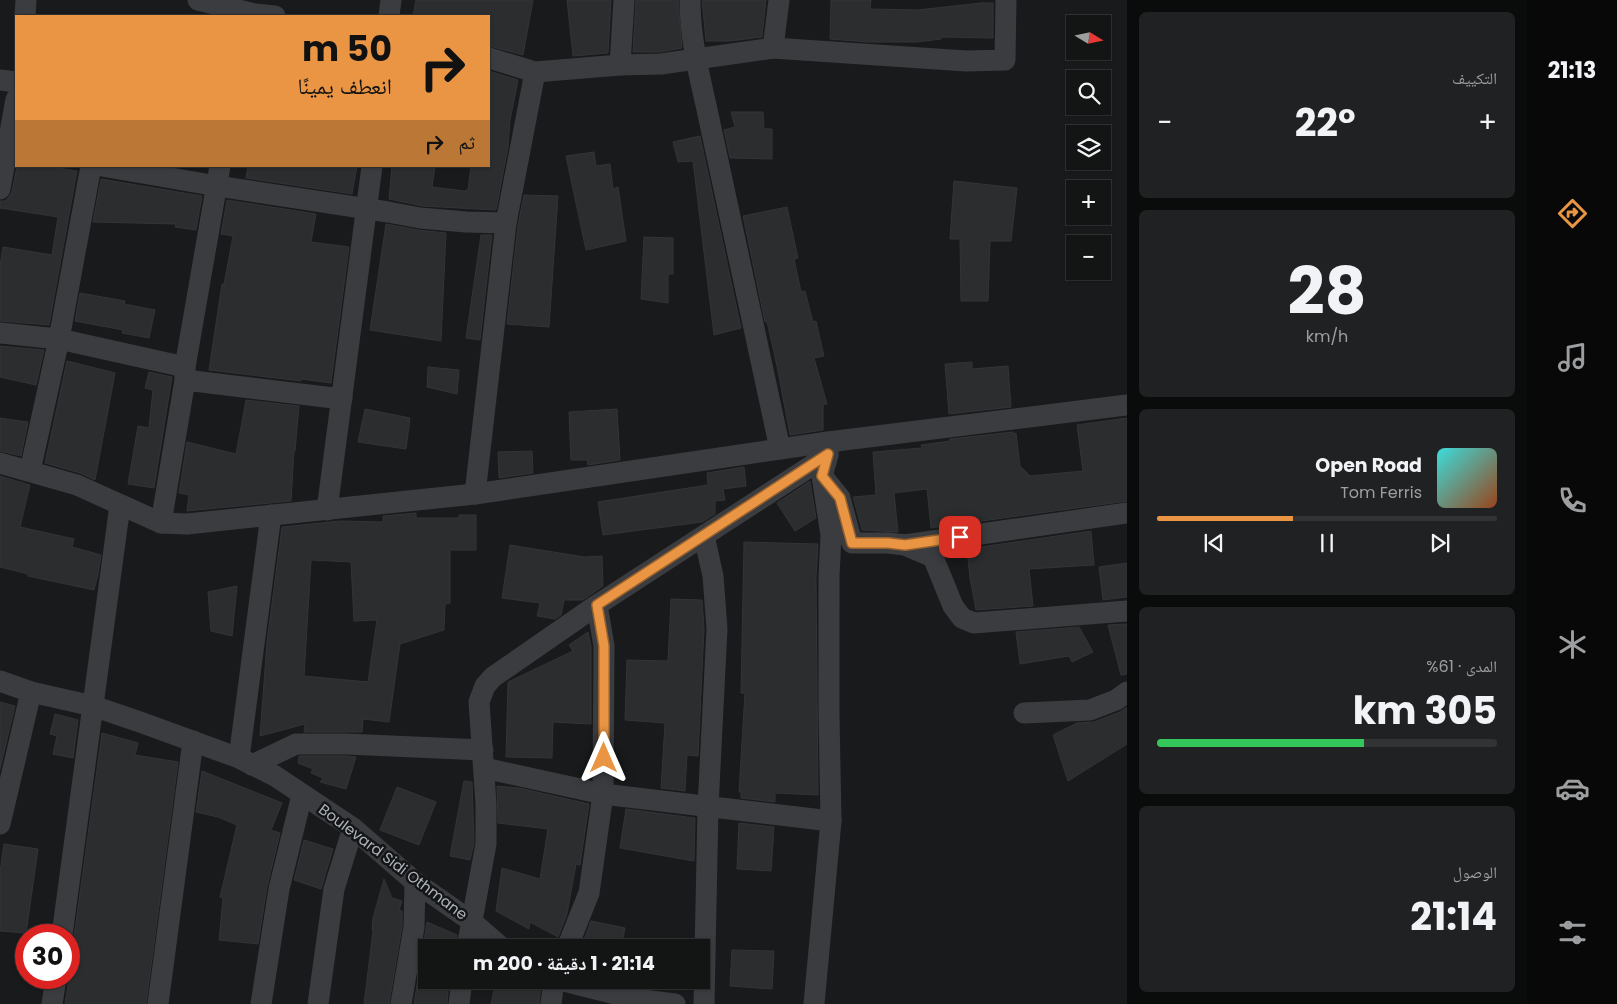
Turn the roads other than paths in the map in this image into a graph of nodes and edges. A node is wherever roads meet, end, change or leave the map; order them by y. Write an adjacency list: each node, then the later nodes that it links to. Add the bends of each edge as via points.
1 (26, 0): 9 (street)
2 (198, 0): 8 (street)
3 (391, 0): 10 (street)
4 (624, 0): 14 (street)
5 (690, 0): 13 (street)
6 (778, 0): 11 (street)
7 (1006, 0): 11 (street, via 1005,60 966,62)
8 (261, 12)
9 (25, 15)
10 (389, 15)
11 (773, 48): 13 (street)
12 (490, 58): 15 (street)
13 (695, 59): 14 (street); 33 (street)
14 (620, 65): 15 (street)
15 (535, 72): 26 (street)
16 (0, 80): 17 (street)
17 (15, 82)
18 (15, 111): 19 (street)
19 (12, 147): 24 (street)
20 (91, 167): 28 (street)
21 (114, 167): 23 (street)
22 (372, 167): 25 (street)
23 (218, 176): 25 (street); 29 (street)
24 (0, 189)
25 (367, 208): 26 (street, via 420,218); 30 (street)
26 (506, 223): 37 (street)
27 (0, 333): 28 (street)
28 (59, 339): 29 (street); 35 (street)
29 (185, 373): 30 (street); 42 (street)
30 (342, 399): 39 (street)
31 (1127, 405): 32 (street)
32 (828, 448): 33 (street); 36 (street); 43 (street)
33 (780, 449): 37 (street)
34 (0, 463): 35 (street)
35 (30, 471): 38 (street, via 77,486)
36 (822, 476): 44 (street, via 840,498 852,543); 58 (street, via 831,535)
37 (475, 494): 39 (street)
38 (120, 505): 42 (street); 50 (street)
39 (327, 510): 41 (street)
40 (1127, 513): 44 (street)
41 (270, 515): 42 (street, via 187,524); 54 (street)
42 (162, 523)
43 (704, 536): 45 (street); 57 (street, via 713,576 717,629)
44 (905, 545): 46 (street, via 933,557 953,606 962,618 974,624)
45 (597, 605): 53 (street, via 493,677 485,686 479,702); 56 (street, via 604,646)
46 (1127, 611)
47 (0, 681): 48 (street, Boulevard Sidi Othmane)
48 (31, 692): 50 (street, Boulevard Sidi Othmane); 59 (street)
49 (1127, 692): 51 (street, via 1090,710)
50 (93, 706): 52 (street, Boulevard Sidi Othmane); 63 (street)
51 (1024, 713)
52 (193, 741): 54 (street, Boulevard Sidi Othmane); 72 (street)
53 (483, 759): 54 (street, via 346,744 296,744); 56 (street); 62 (street, via 486,844)
54 (245, 762): 55 (street, Boulevard Sidi Othmane)
55 (302, 794): 60 (street, Boulevard Sidi Othmane); 73 (street, via 279,888)
56 (603, 794): 57 (street); 66 (street, via 589,893)
57 (708, 807): 58 (street); 79 (street)
58 (831, 820): 80 (street)
59 (0, 824)
60 (353, 828): 61 (street, Boulevard Sidi Othmane); 74 (street, via 334,889)
61 (416, 882): 62 (street, Boulevard Sidi Othmane); 75 (street, via 414,927)
62 (471, 921): 64 (street); 65 (street, Boulevard Sidi Othmane)
63 (63, 924)
64 (468, 939)
65 (492, 939)
66 (571, 939)
67 (54, 989): 71 (street)
68 (461, 989): 76 (street)
69 (553, 989): 77 (street)
70 (598, 989): 78 (street)
71 (52, 1004)
72 (158, 1004)
73 (261, 1004)
74 (318, 1004)
75 (401, 1004)
76 (459, 1004)
77 (551, 1004)
78 (675, 1004)
79 (704, 1004)
80 (814, 1004)

